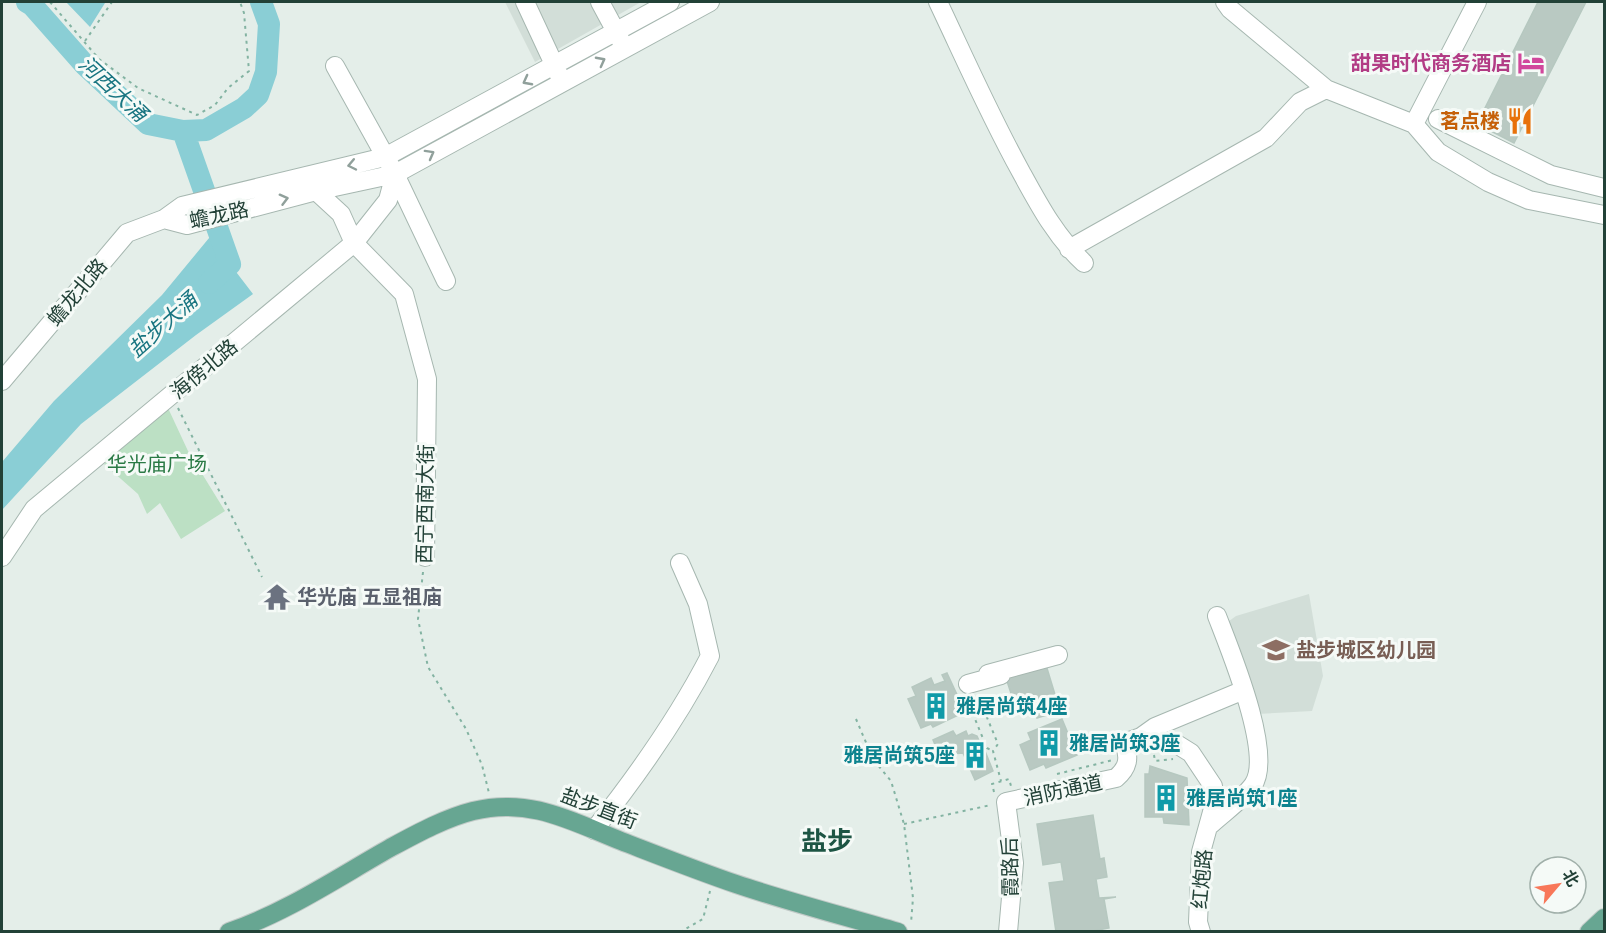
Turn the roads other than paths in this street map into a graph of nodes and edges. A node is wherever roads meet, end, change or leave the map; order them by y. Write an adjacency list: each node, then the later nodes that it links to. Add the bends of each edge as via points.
1 (525, 2): 10 (street)
2 (600, 2): 8 (street)
3 (670, 2): 8 (street, 蟾龙路)
4 (710, 2): 8 (street, 蟾龙路)
5 (938, 2): 21 (street, via 998,130 1043,212)
6 (1225, 2): 11 (street)
7 (1477, 2): 13 (street)
8 (620, 40): 10 (street, 蟾龙路)
9 (335, 66): 14 (street)
10 (558, 74): 14 (street, 蟾龙路, one-way to 14); 15 (street, 蟾龙路, one-way to 10)
11 (1326, 89): 13 (street); 21 (street, via 1300,102 1266,138)
12 (1438, 119): 17 (street, via 1551,175)
13 (1414, 124): 18 (street, via 1438,152 1488,182 1529,200)
14 (385, 157): 15 (street); 16 (street, 蟾龙路, one-way to 16)
15 (394, 174): 16 (street, 蟾龙路); 20 (street, 海傍北路, via 388,200); 23 (street)
16 (313, 183): 19 (street, 蟾龙路, via 182,206); 19 (street, 蟾龙路, one-way to 16, via 187,225); 20 (street, via 341,214)
17 (1605, 188)
18 (1605, 215)
19 (164, 219): 24 (street, 蟾龙北路, via 127,233)
20 (354, 243): 25 (street, 海傍北路, via 34,509); 26 (street, 西宁西南大街, via 404,294 428,380)
21 (1069, 249): 22 (street)
22 (1084, 262)
23 (446, 281)
24 (2, 381)
25 (2, 557)
26 (425, 557)
27 (680, 563): 37 (street, via 698,604 710,656 693,690)
28 (1217, 616): 33 (street)
29 (1058, 655): 30 (street)
30 (1016, 667): 31 (street); 32 (street)
31 (988, 674)
32 (968, 684)
33 (1244, 690): 34 (street); 36 (street, via 1258,744 1257,773 1254,784)
34 (1132, 740): 35 (street, 消防通道, via 1128,759 1116,778); 36 (street, 红炮路, via 1175,742 1191,753 1213,786)
35 (1004, 795): 41 (street, 霞路后, via 1014,862)
36 (1209, 826): 42 (street, 红炮路, via 1200,861)
37 (594, 830): 39 (main road, 盐步直街, via 714,876); 40 (main road, 盐步直街, via 564,816 514,806 471,812 410,837 286,908)
38 (1605, 918): 43 (main road)
39 (904, 928)
40 (229, 932)
41 (1008, 932)
42 (1201, 932)
43 (1589, 932)

